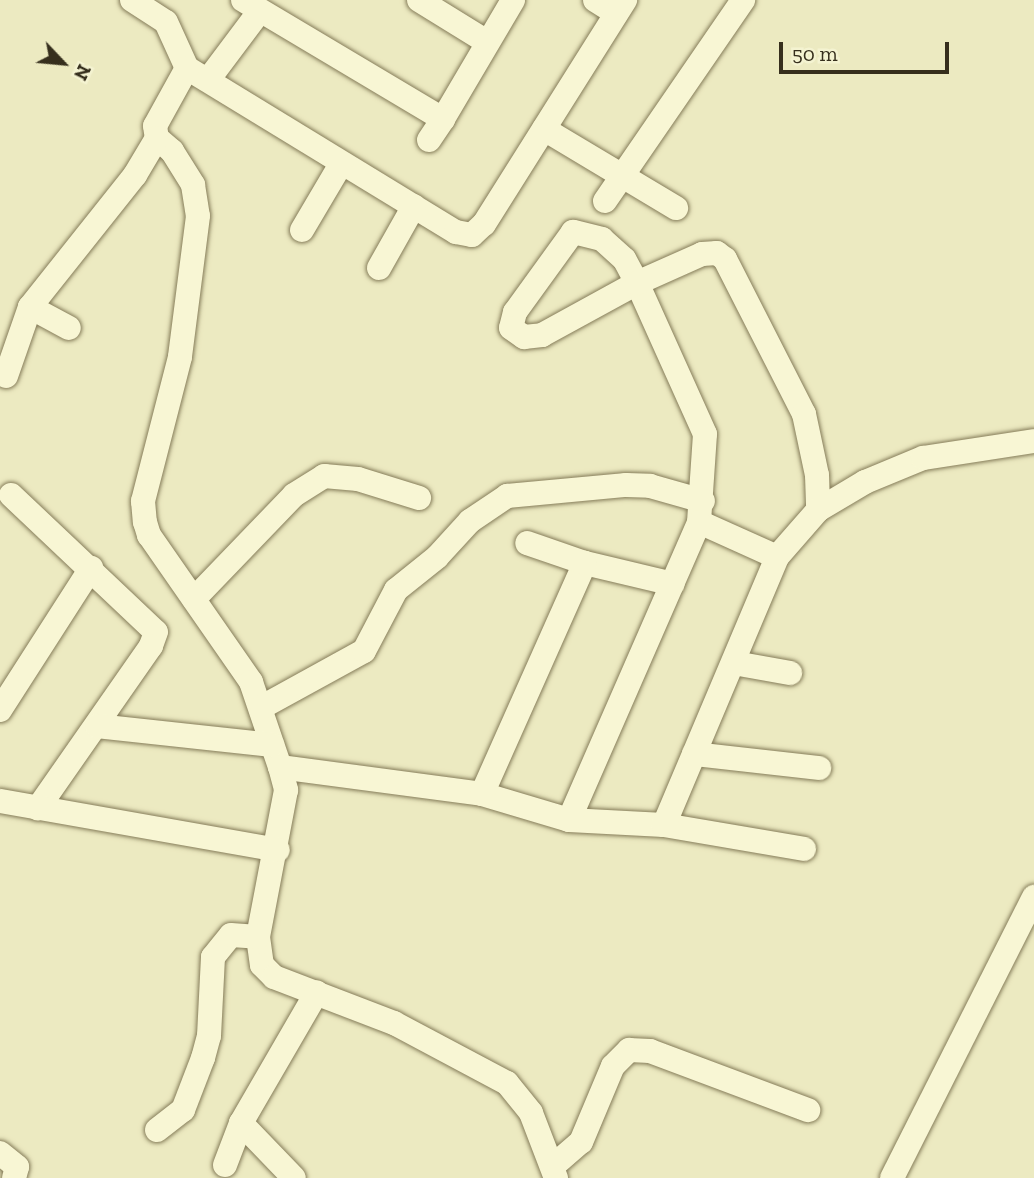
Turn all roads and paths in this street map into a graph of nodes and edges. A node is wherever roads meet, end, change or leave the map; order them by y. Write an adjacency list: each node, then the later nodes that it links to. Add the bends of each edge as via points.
1 (132, 0): 8 (street, via 166,22)
2 (419, 0): 7 (street)
3 (513, 0): 7 (street)
4 (743, 0): 15 (street)
5 (612, 4): 11 (street)
6 (251, 6): 9 (street); 10 (street)
7 (487, 42): 10 (street)
8 (187, 68): 9 (street); 12 (street, via 155,126)
9 (208, 80): 14 (street)
10 (443, 119): 13 (street)
11 (544, 129): 15 (street); 17 (street, via 484,224 472,235 456,232)
12 (157, 138): 22 (street, via 135,175); 35 (street, via 172,151 193,185 198,216 180,357 144,512 149,535)
13 (429, 140)
14 (341, 164): 17 (street); 19 (street)
15 (619, 175): 16 (street); 18 (street)
16 (604, 201)
17 (414, 206): 20 (street)
18 (676, 208)
19 (302, 230)
20 (379, 268)
21 (637, 284): 21 (street, via 615,246 573,232 515,312 511,328 524,337 542,335); 28 (street, via 702,254 718,253 725,259 804,414 817,475); 29 (street, via 705,434)
22 (30, 307): 23 (street); 24 (street)
23 (69, 328)
24 (6, 376)
25 (1034, 441): 28 (street, via 923,458 865,482)
26 (11, 495): 33 (street)
27 (419, 498): 35 (street, via 358,479 324,476 294,495)
28 (818, 510): 31 (street)
29 (701, 511): 31 (street); 34 (street); 38 (street, via 650,486 545,489 507,496 470,521 396,590 364,651)
30 (527, 543): 32 (street)
31 (777, 557): 36 (street)
32 (585, 564): 34 (street); 44 (street)
33 (90, 568): 39 (street); 40 (street, via 156,632)
34 (673, 584): 47 (street)
35 (194, 599): 38 (street, via 251,682)
36 (734, 663): 37 (street); 41 (street)
37 (790, 673)
38 (262, 707): 42 (street)
39 (0, 710)
40 (97, 726): 42 (street); 46 (street)
41 (694, 754): 43 (street); 48 (street)
42 (276, 756): 44 (street); 50 (street, via 286,790)
43 (819, 768)
44 (482, 794): 47 (street)
45 (0, 801): 46 (street)
46 (38, 808): 50 (street)
47 (569, 820): 48 (street)
48 (664, 825): 49 (street)
49 (804, 849)
50 (278, 850): 52 (street)
51 (1034, 897): 62 (street)
52 (258, 937): 53 (street, via 262,965 274,977); 56 (street, via 231,935 213,957 209,1036 194,1087 183,1110)
53 (317, 992): 55 (street); 59 (street, via 405,1029 507,1083 531,1113)
54 (808, 1110): 59 (street, via 650,1051 629,1050 613,1066 581,1142)
55 (241, 1123): 58 (street); 61 (street)
56 (157, 1130)
57 (0, 1153): 60 (street, via 17,1167)
58 (225, 1165)
59 (555, 1172)
60 (14, 1178)
61 (294, 1178)
62 (892, 1178)

